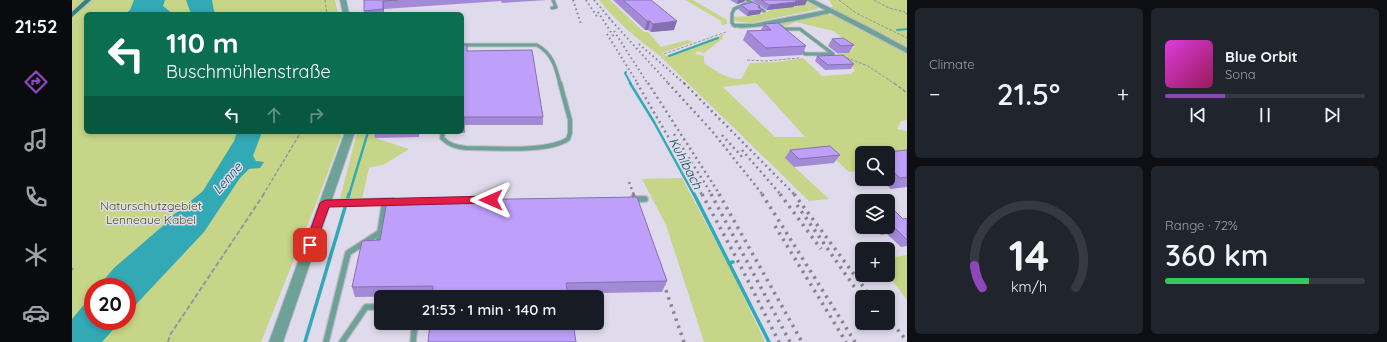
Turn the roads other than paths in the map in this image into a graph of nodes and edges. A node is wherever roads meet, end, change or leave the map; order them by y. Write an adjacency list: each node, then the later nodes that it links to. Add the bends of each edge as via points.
1 (88, 0): 11 (main road)
2 (343, 0): 10 (street)
3 (552, 0): 7 (lane, via 556,8)
4 (747, 0): 6 (lane)
5 (809, 0): 9 (street)
6 (752, 3): 8 (lane); 13 (lane, via 734,9 731,18)
7 (552, 8)
8 (764, 11)
9 (832, 11): 12 (street); 18 (street)
10 (346, 12)
11 (72, 15)
12 (774, 22): 13 (street); 14 (lane)
13 (735, 26)
14 (784, 29): 15 (lane); 17 (lane, via 800,29 833,54 805,54)
15 (780, 32)
16 (464, 45): 20 (lane, via 537,45 546,49 554,63 570,126 568,140 564,144 541,148 457,148 446,142 442,138)
17 (795, 46)
18 (907, 51)
19 (349, 134): 25 (street)
20 (443, 134)
21 (626, 199): 22 (lane)
22 (645, 199)
23 (385, 201): 24 (lane); 25 (lane); 26 (lane)
24 (400, 201)
25 (325, 203): 30 (street)
26 (379, 233): 27 (lane); 31 (lane, via 348,253)
27 (378, 246)
28 (374, 307): 32 (lane, via 366,307)
29 (414, 330): 33 (lane)
30 (276, 342)
31 (326, 342)
32 (342, 342)
33 (413, 342)

